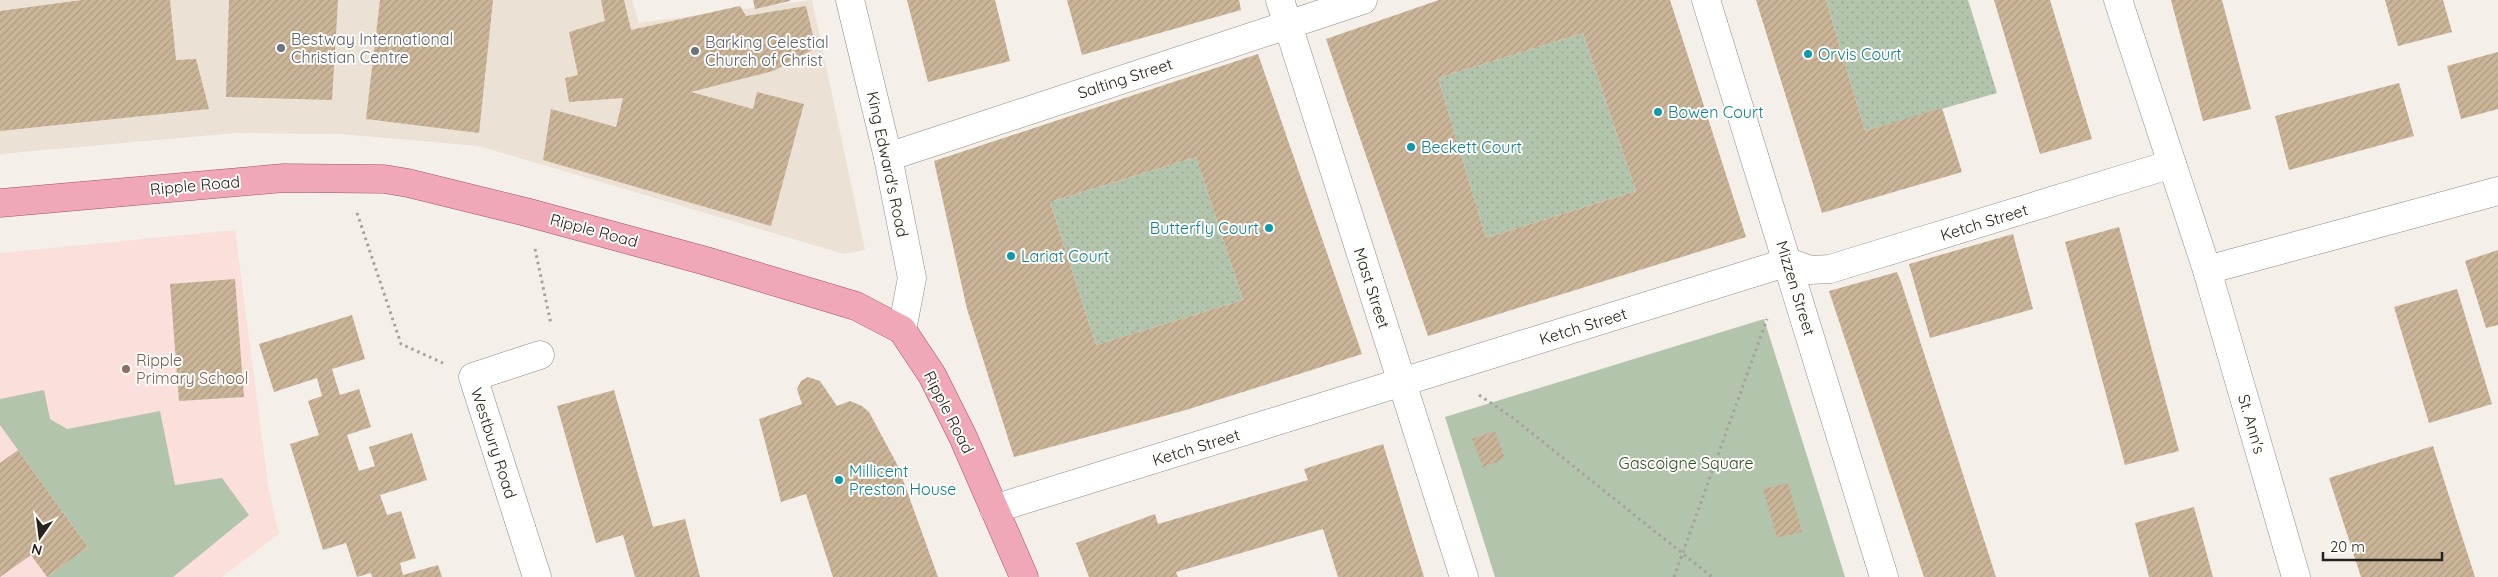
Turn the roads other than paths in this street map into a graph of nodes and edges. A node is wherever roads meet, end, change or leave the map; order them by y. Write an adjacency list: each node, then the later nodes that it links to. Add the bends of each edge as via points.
1 (850, 0): 6 (street, King Edward's Road)
2 (1363, 0): 5 (street, Salting Street)
3 (1706, 0): 10 (street, Mizzen Street)
4 (2118, 0): 7 (street, St. Ann's)
5 (1283, 12): 6 (street, Salting Street); 14 (street, Mast Street)
6 (888, 157): 12 (street, King Edward's Road, via 912,278)
7 (2172, 164): 10 (street, Ketch Street, via 1830,269 1810,270); 11 (street, St. Ann's)
8 (2498, 191): 11 (street)
9 (0, 203): 12 (main road, Ripple Road, via 284,178 346,177 408,183 706,261 856,306)
10 (1788, 262): 14 (street, Ketch Street); 19 (street, Mizzen Street)
11 (2207, 270): 20 (street, St. Ann's)
12 (902, 330): 15 (main road, Ripple Road, via 932,375)
13 (540, 355): 16 (street, Westbury Road, via 473,377)
14 (1402, 384): 15 (street, Ketch Street); 18 (street, Mast Street)
15 (994, 508): 17 (main road, Ripple Road)
16 (537, 577)
17 (1024, 577)
18 (1464, 577)
19 (1884, 577)
20 (2296, 577)

